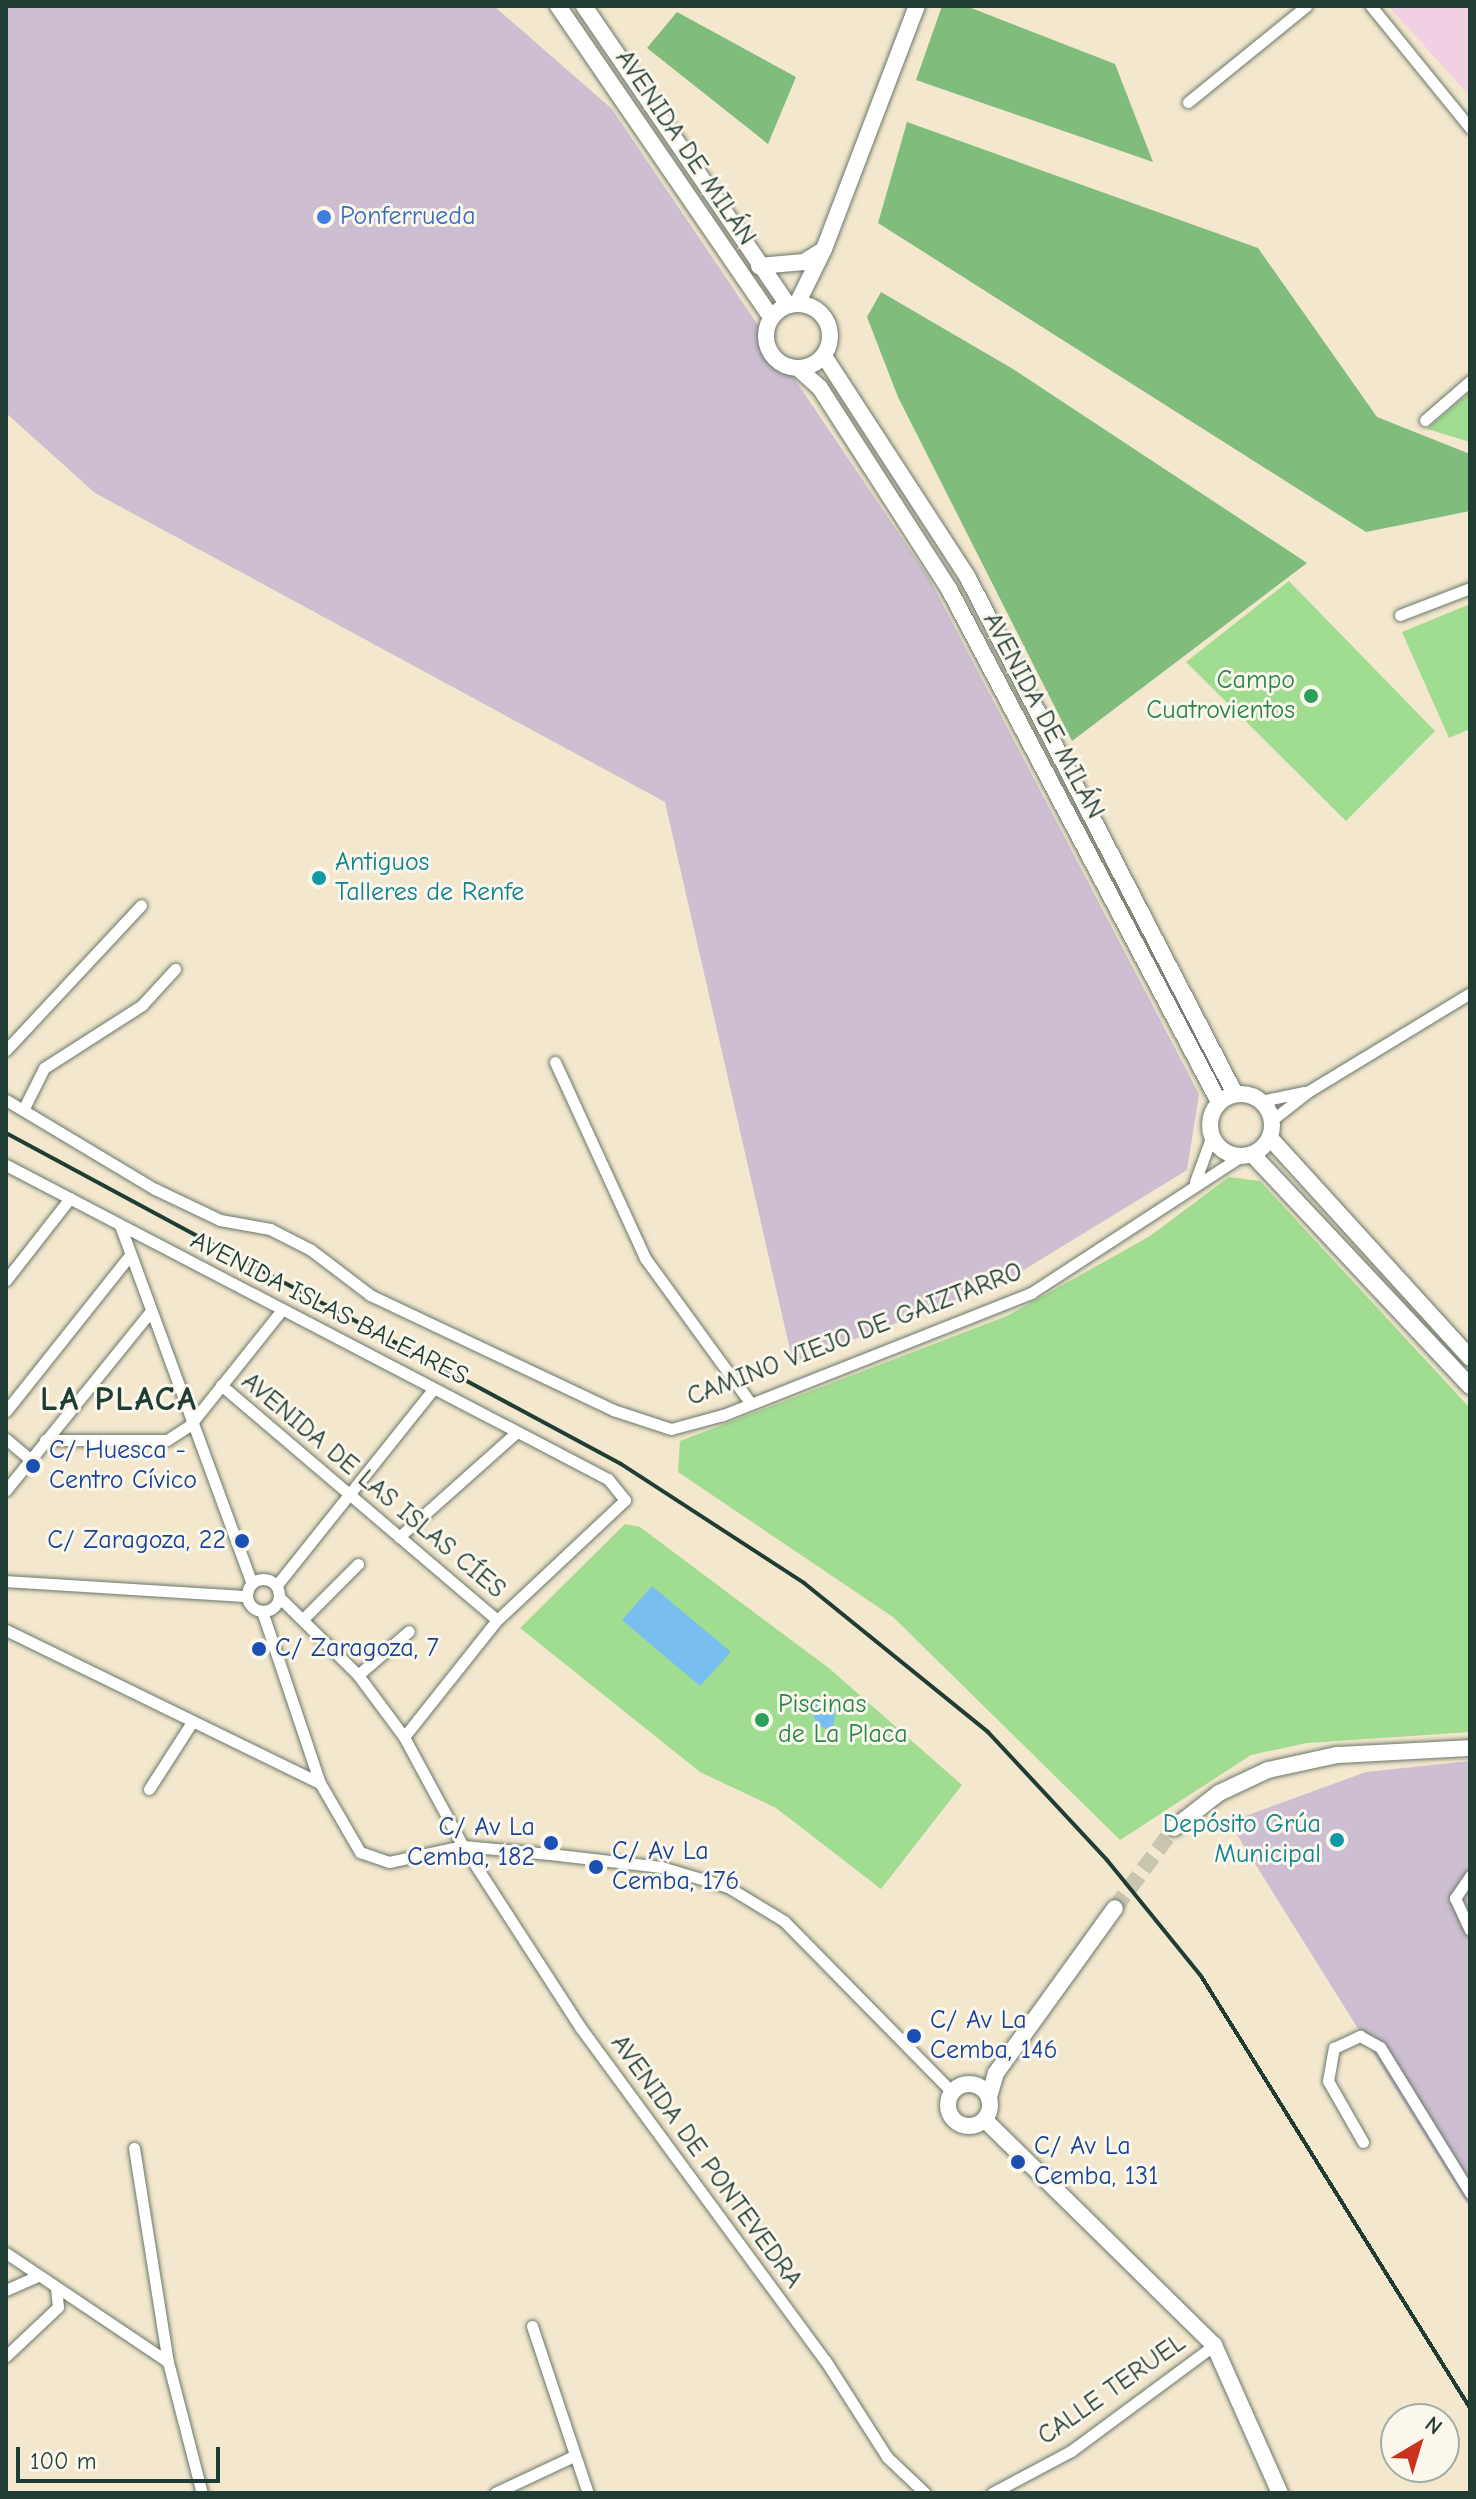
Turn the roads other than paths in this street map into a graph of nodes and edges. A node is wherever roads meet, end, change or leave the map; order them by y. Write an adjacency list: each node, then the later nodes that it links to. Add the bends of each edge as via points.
1 (558, 6): 13 (street, AVENIDA DE MILÁN)
2 (584, 6): 9 (street, AVENIDA DE MILÁN)
3 (917, 6): 8 (street)
4 (1306, 6): 6 (street)
5 (1371, 6): 7 (street)
6 (1188, 102)
7 (1470, 127)
8 (824, 249): 9 (street, via 804,262); 10 (street)
9 (759, 266): 11 (street, AVENIDA DE MILÁN)
10 (816, 267): 11 (street); 12 (street)
11 (792, 305): 12 (street); 13 (street)
12 (816, 309): 14 (street, via 831,337)
13 (772, 318): 15 (street, via 769,348 778,362)
14 (824, 356): 15 (street); 26 (street, AVENIDA DE MILÁN, via 967,576)
15 (799, 369): 29 (street, AVENIDA DE MILÁN, via 820,388 949,589)
16 (1470, 381): 17 (street)
17 (1425, 420)
18 (1470, 588): 19 (street)
19 (1400, 615)
20 (141, 905): 23 (street)
21 (175, 969): 30 (street, via 142,1005 44,1068)
22 (1470, 993): 25 (street)
23 (6, 1050)
24 (555, 1062): 47 (street, via 645,1258)
25 (1309, 1091): 28 (street); 31 (street)
26 (1235, 1094): 28 (street); 29 (street)
27 (6, 1100): 30 (street, CAMINO VIEJO DE GAIZTARRO)
28 (1261, 1101): 31 (street)
29 (1219, 1102): 32 (street, via 1209,1122)
30 (23, 1110): 47 (street, CAMINO VIEJO DE GAIZTARRO, via 155,1189 220,1220 270,1229 311,1250 370,1295 613,1410 671,1429)
31 (1272, 1120): 33 (street)
32 (1211, 1138): 34 (street, via 1222,1152); 36 (street)
33 (1270, 1138): 34 (street); 43 (street)
34 (1247, 1156): 36 (street, CAMINO VIEJO DE GAIZTARRO); 45 (street)
35 (6, 1165): 37 (street, AVENIDA ISLAS BALEARES)
36 (1195, 1183): 47 (street, CAMINO VIEJO DE GAIZTARRO, via 1031,1293)
37 (70, 1198): 38 (street, AVENIDA ISLAS BALEARES); 40 (street)
38 (120, 1225): 39 (street); 41 (street, AVENIDA ISLAS BALEARES)
39 (130, 1255): 42 (street); 48 (street)
40 (6, 1280)
41 (281, 1311): 44 (street); 46 (street, AVENIDA ISLAS BALEARES)
42 (150, 1312): 49 (street); 52 (street)
43 (1470, 1358)
44 (221, 1385): 49 (street); 55 (street, AVENIDA DE LAS ISLAS CÍES)
45 (1470, 1386)
46 (433, 1389): 50 (street, AVENIDA ISLAS BALEARES); 55 (street)
47 (751, 1404)
48 (6, 1411)
49 (190, 1425): 52 (street, via 167,1440); 59 (street)
50 (517, 1432): 56 (street); 64 (street, AVENIDA ISLAS BALEARES, via 608,1479 625,1500)
51 (6, 1439): 53 (street)
52 (45, 1440): 53 (street)
53 (30, 1459): 54 (street)
54 (6, 1490)
55 (349, 1494): 56 (street, AVENIDA DE LAS ISLAS CÍES); 60 (street)
56 (399, 1537): 64 (street, AVENIDA DE LAS ISLAS CÍES)
57 (358, 1564): 63 (street)
58 (6, 1581): 61 (street)
59 (252, 1583): 60 (street, via 268,1580); 61 (street)
60 (277, 1591): 62 (street, via 273,1608); 63 (street, AVENIDA DE PONTEVEDRA)
61 (247, 1596): 62 (street)
62 (262, 1611): 71 (street)
63 (305, 1617): 67 (street, AVENIDA DE PONTEVEDRA)
64 (497, 1620): 69 (street)
65 (6, 1630): 68 (street)
66 (409, 1631): 67 (street)
67 (358, 1675): 69 (street, AVENIDA DE PONTEVEDRA)
68 (192, 1722): 71 (street); 72 (street)
69 (404, 1737): 74 (street, AVENIDA DE PONTEVEDRA)
70 (1470, 1748): 73 (street, via 1337,1755 1268,1770 1219,1793)
71 (320, 1783): 74 (street, via 360,1852 389,1862)
72 (149, 1789)
73 (1174, 1828)
74 (463, 1846): 80 (street, via 661,1867 728,1887 784,1921); 98 (street, AVENIDA DE PONTEVEDRA, via 580,2027 825,2360 887,2457)
75 (1470, 1876): 77 (street, via 1455,1898)
76 (1115, 1908): 78 (street)
77 (1470, 1930)
78 (996, 2073): 79 (street); 81 (street)
79 (971, 2084): 80 (street); 81 (street)
80 (952, 2092): 82 (street, via 948,2108 959,2124)
81 (989, 2097): 82 (street)
82 (985, 2120): 91 (street)
83 (1363, 2142): 85 (street, via 1328,2081 1334,2048 1360,2036 1380,2047)
84 (134, 2148): 93 (street)
85 (1470, 2193)
86 (6, 2253): 87 (street)
87 (39, 2275): 88 (street); 89 (street)
88 (56, 2287): 92 (street, via 58,2307); 93 (street)
89 (6, 2290)
90 (532, 2326): 94 (street)
91 (1214, 2345): 99 (street, CALLE TERUEL, via 1071,2451); 100 (street)
92 (6, 2356)
93 (168, 2362): 95 (street)
94 (574, 2456): 96 (street); 97 (street)
95 (202, 2493)
96 (495, 2493)
97 (588, 2493)
98 (925, 2493)
99 (992, 2493)
100 (1280, 2493)

